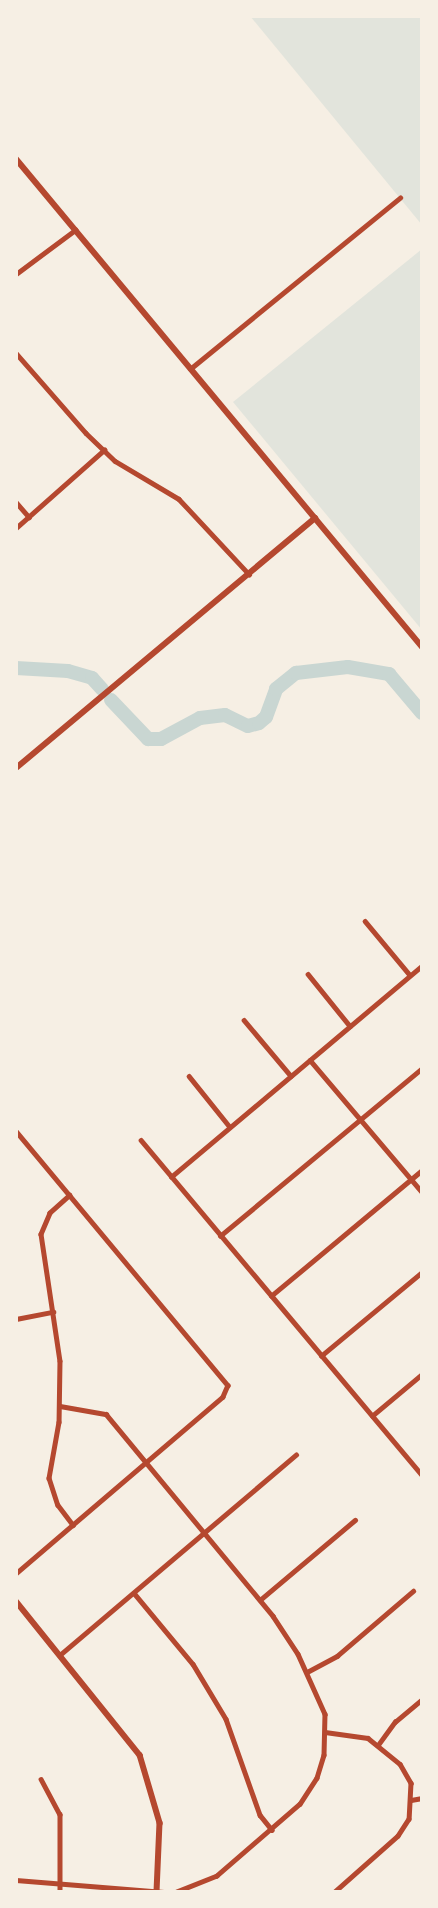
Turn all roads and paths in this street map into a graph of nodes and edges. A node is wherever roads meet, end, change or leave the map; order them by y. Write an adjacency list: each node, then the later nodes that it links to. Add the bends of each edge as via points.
1 (16, 159): 3 (main road)
2 (400, 198): 6 (street)
3 (74, 230): 4 (street); 6 (main road)
4 (16, 274)
5 (16, 353): 7 (street)
6 (190, 369): 10 (main road)
7 (104, 450): 9 (street); 12 (street, via 179,499)
8 (16, 502): 9 (street)
9 (29, 517): 11 (street)
10 (315, 518): 12 (main road); 13 (main road)
11 (16, 528)
12 (249, 574): 14 (main road)
13 (422, 647)
14 (16, 768)
15 (365, 921): 18 (street)
16 (422, 966): 18 (street)
17 (308, 974): 20 (street)
18 (410, 975): 20 (street)
19 (244, 1020): 24 (street)
20 (350, 1026): 21 (street)
21 (310, 1060): 24 (street); 25 (street)
22 (422, 1068): 25 (street)
23 (188, 1076): 26 (street)
24 (291, 1076): 26 (street)
25 (360, 1119): 31 (street); 34 (street)
26 (230, 1127): 30 (street)
27 (16, 1131): 33 (street)
28 (141, 1140): 30 (street)
29 (422, 1170): 31 (street)
30 (171, 1177): 34 (street)
31 (411, 1179): 32 (street); 36 (street)
32 (422, 1192)
33 (70, 1195): 37 (street, via 50,1213 41,1234); 44 (street, via 228,1385 223,1397)
34 (220, 1236): 36 (street)
35 (422, 1272): 39 (street)
36 (271, 1296): 39 (street)
37 (53, 1312): 38 (street); 41 (street)
38 (16, 1319)
39 (321, 1356): 42 (street)
40 (422, 1374): 42 (street)
41 (60, 1406): 44 (street, via 106,1414); 47 (street, via 49,1478 58,1505)
42 (372, 1416): 45 (street)
43 (296, 1455): 48 (street)
44 (145, 1465): 47 (street); 48 (street)
45 (422, 1475)
46 (355, 1520): 52 (street)
47 (73, 1525): 49 (street)
48 (204, 1534): 51 (street); 52 (street)
49 (16, 1574)
50 (413, 1590): 55 (street, via 337,1656)
51 (134, 1593): 54 (street); 62 (street, via 192,1664 226,1719 260,1815)
52 (260, 1600): 55 (street)
53 (16, 1601): 54 (street)
54 (61, 1654): 65 (street, via 140,1755 160,1823)
55 (306, 1672): 57 (street, via 325,1714)
56 (422, 1699): 58 (street, via 395,1722)
57 (326, 1732): 58 (street, via 368,1738); 62 (street, via 317,1778 300,1804)
58 (378, 1745): 61 (street, via 400,1764 410,1783)
59 (41, 1779): 64 (street, via 60,1814)
60 (422, 1798): 61 (street)
61 (411, 1800): 66 (street, via 409,1819 398,1836)
62 (272, 1830): 69 (street, via 217,1876)
63 (16, 1880): 64 (street)
64 (61, 1881): 65 (street); 67 (street)
65 (157, 1891): 68 (street)
66 (337, 1891)
67 (60, 1892)
68 (164, 1892)
69 (177, 1892)

